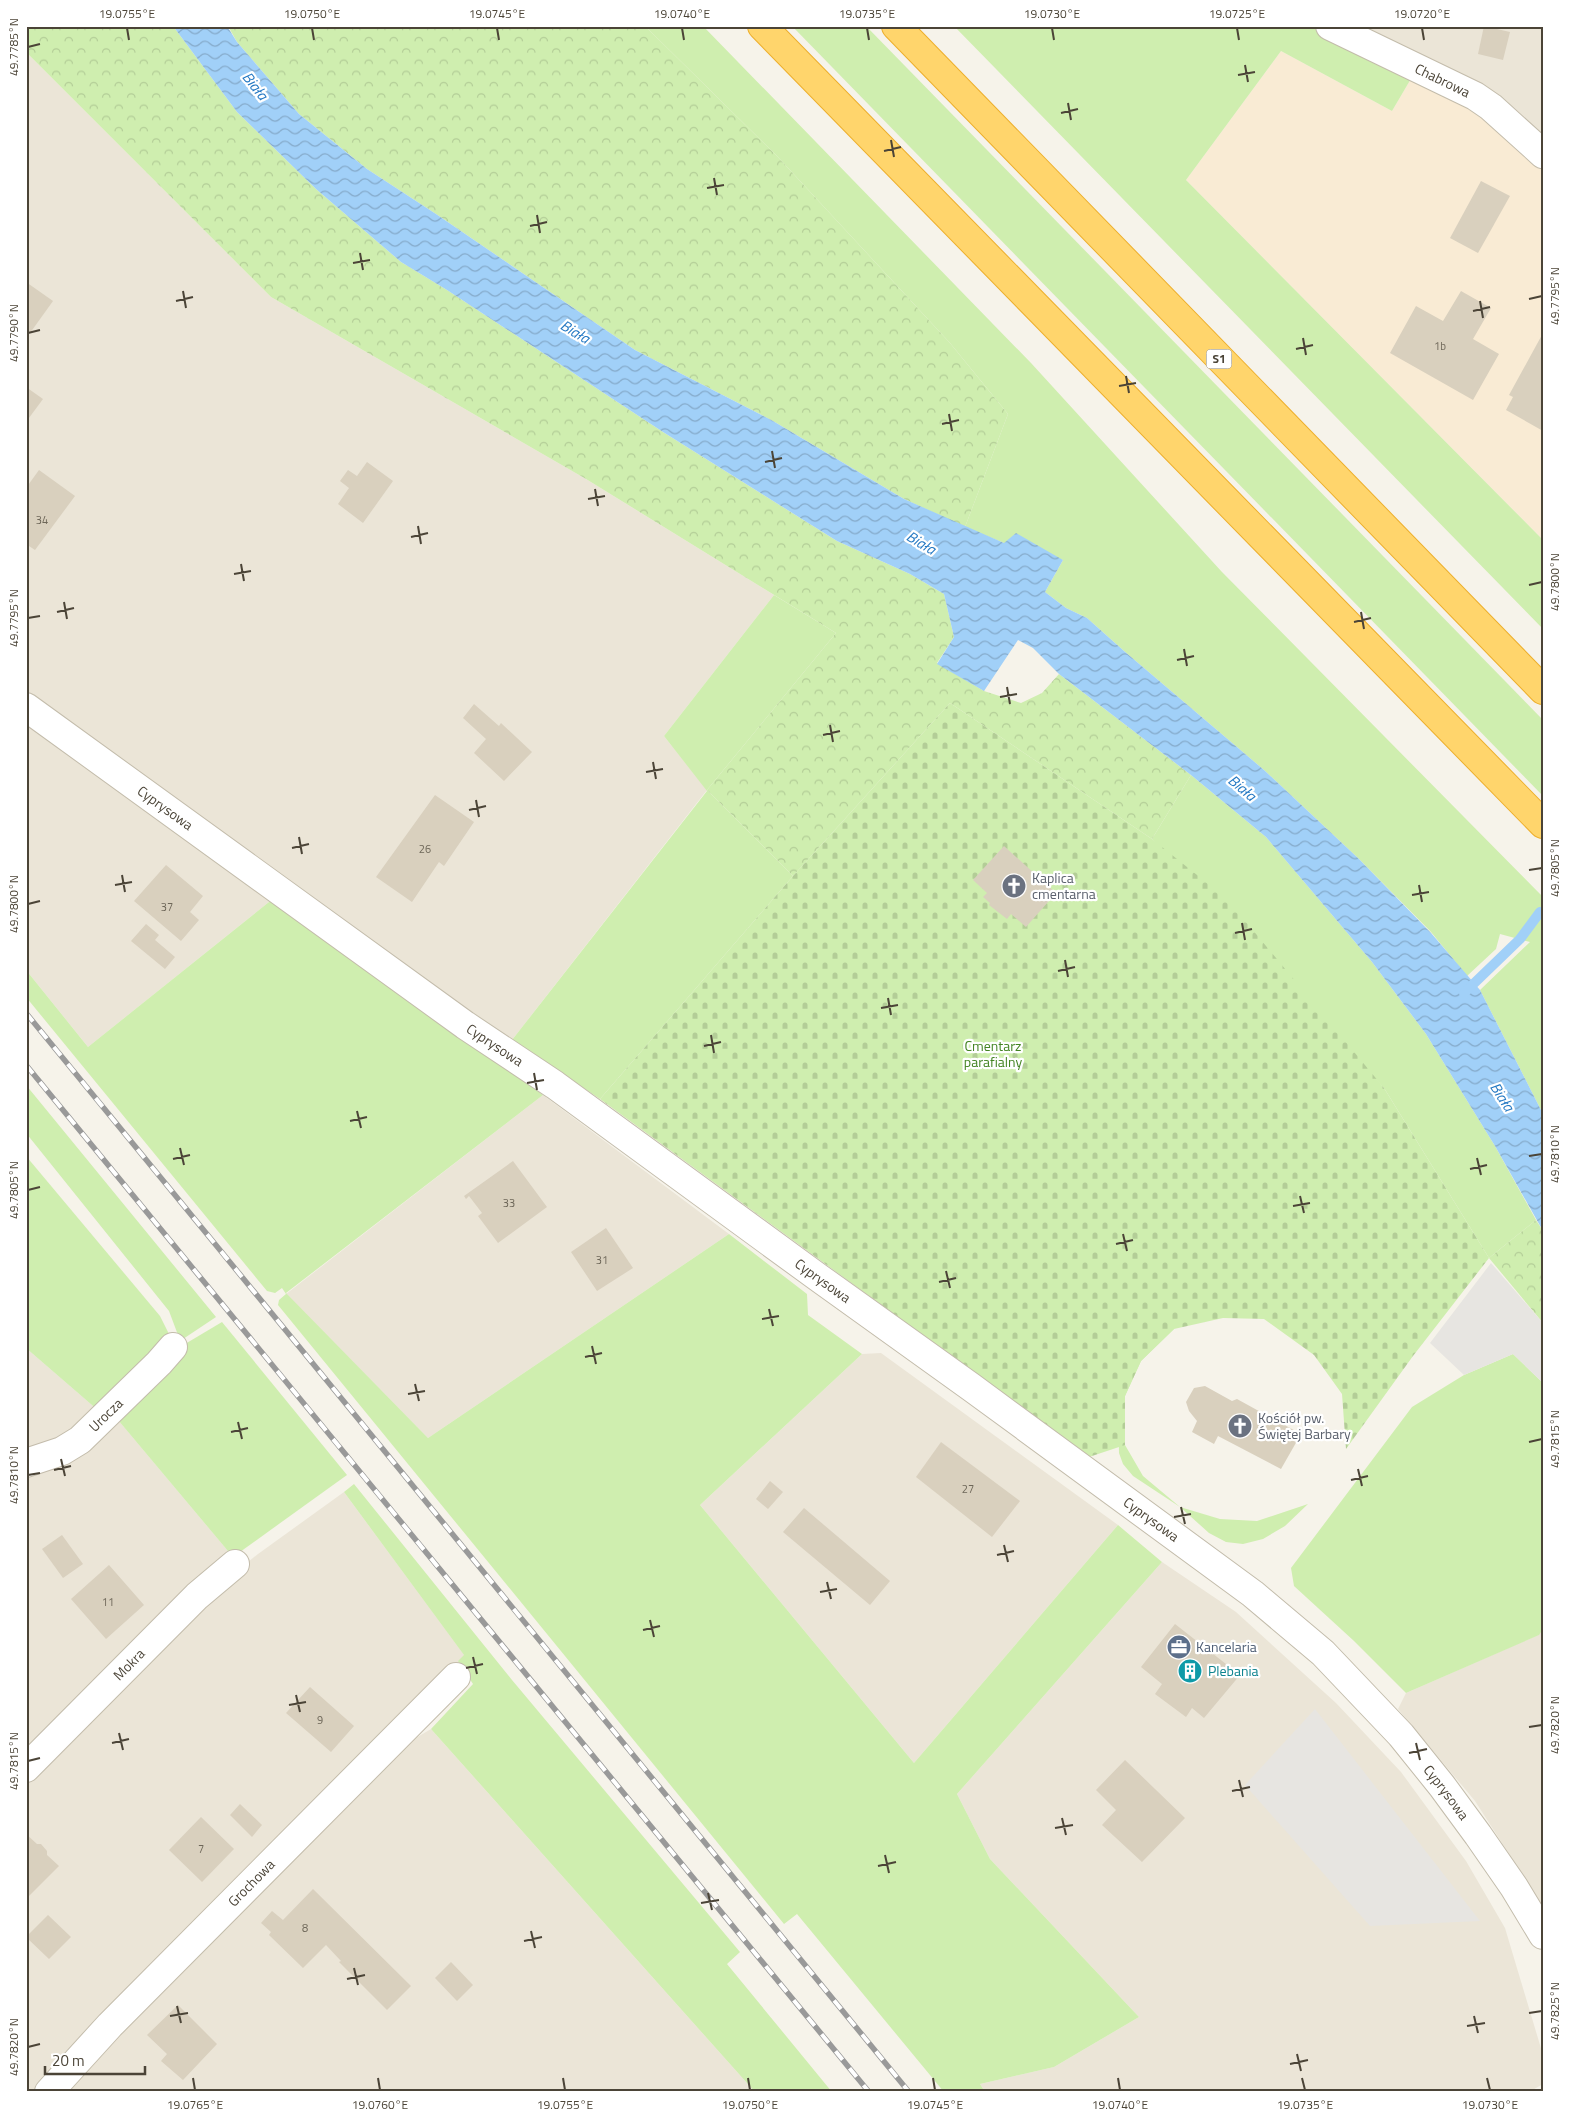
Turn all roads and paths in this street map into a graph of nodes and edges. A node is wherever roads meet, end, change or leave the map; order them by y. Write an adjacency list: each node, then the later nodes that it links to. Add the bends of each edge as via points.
1 (762, 26): 7 (highway)
2 (896, 26): 5 (highway, S1)
3 (1330, 26): 4 (street, Chabrowa, via 1475,96)
4 (1543, 154)
5 (1543, 690)
6 (26, 707): 13 (street, Cyprysowa, via 554,1085 1252,1594 1323,1653 1401,1735 1478,1835)
7 (1543, 824)
8 (173, 1347): 9 (street, Urocza, via 80,1440 62,1451)
9 (26, 1463)
10 (235, 1564): 12 (street, Mokra, via 197,1596)
11 (456, 1677): 14 (street, Grochowa, via 110,2025)
12 (26, 1768)
13 (1543, 1935)
14 (49, 2092)

